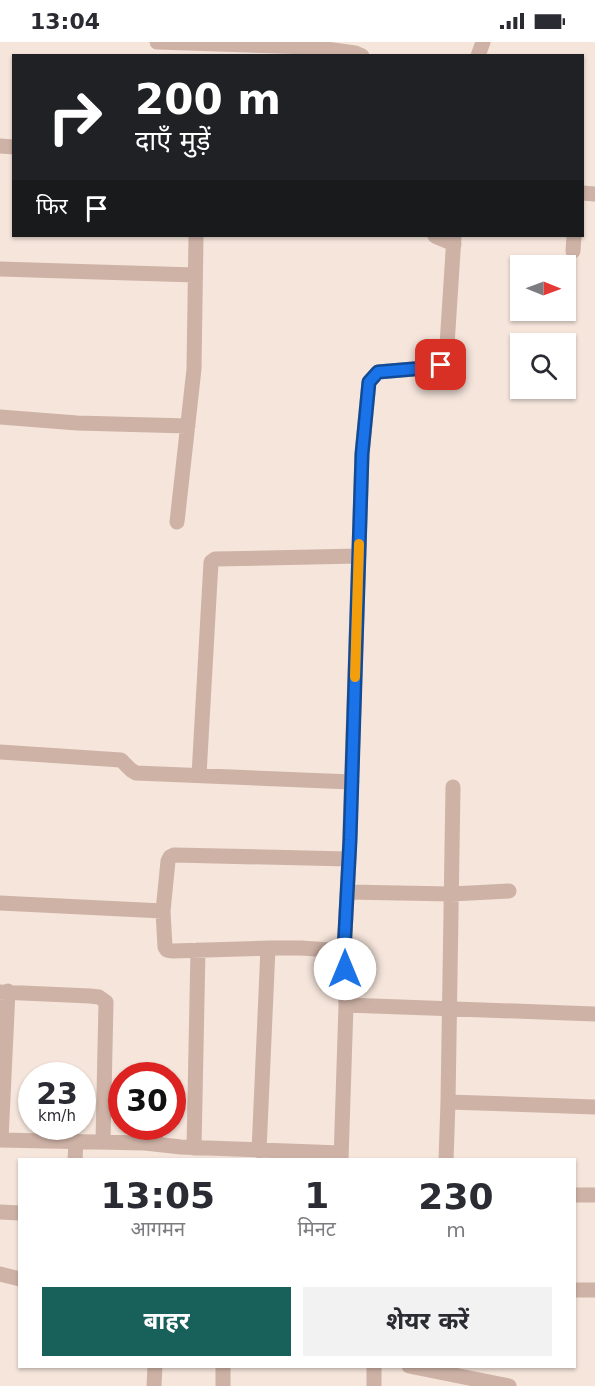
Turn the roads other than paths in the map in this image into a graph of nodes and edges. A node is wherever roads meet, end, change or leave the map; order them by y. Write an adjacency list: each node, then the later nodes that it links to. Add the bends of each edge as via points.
1 (157, 42): 2 (street)
2 (197, 47): 4 (street)
3 (358, 50): 4 (street)
4 (312, 51)
5 (196, 237): 8 (street)
6 (454, 240): 12 (street, via 446,361 437,367 378,372 369,382)
7 (0, 269): 8 (street)
8 (195, 275): 10 (street, via 194,369)
9 (0, 417): 10 (street)
10 (188, 426): 11 (street)
11 (177, 522)
12 (359, 556): 14 (street, via 211,562); 15 (street)
13 (0, 752): 14 (street, via 121,760 136,773)
14 (199, 775): 15 (street)
15 (352, 782): 17 (street)
16 (453, 787): 20 (street)
17 (349, 859): 19 (street); 22 (street, via 174,855 168,861)
18 (509, 891): 20 (street)
19 (348, 892): 20 (street); 25 (street)
20 (451, 894): 28 (street)
21 (0, 903): 22 (street)
22 (163, 911): 24 (street, via 167,950)
23 (267, 948): 24 (street); 25 (street); 35 (street)
24 (198, 950): 36 (street)
25 (344, 951): 27 (street)
26 (4, 992): 32 (street); 34 (street, via 90,996 106,1002)
27 (346, 1005): 28 (street); 37 (street)
28 (449, 1009): 29 (street); 30 (street)
29 (595, 1014)
30 (448, 1102): 31 (street); 39 (street)
31 (595, 1107)
32 (1, 1140): 33 (street)
33 (76, 1141): 34 (street); 38 (street)
34 (104, 1142): 36 (street, via 145,1143)
35 (259, 1151): 36 (street); 37 (street)
36 (185, 1152)
37 (341, 1156)
38 (75, 1158)
39 (446, 1158)
40 (576, 1195): 41 (street)
41 (595, 1195)
42 (0, 1212): 43 (street)
43 (18, 1213)
44 (0, 1274): 45 (street)
45 (18, 1278)
46 (576, 1290): 47 (street)
47 (595, 1290)
48 (155, 1368): 53 (street)
49 (224, 1368): 54 (street)
50 (374, 1368): 55 (street)
51 (438, 1369): 52 (street)
52 (469, 1383): 56 (street)
53 (154, 1386)
54 (223, 1386)
55 (374, 1386)
56 (509, 1386)

